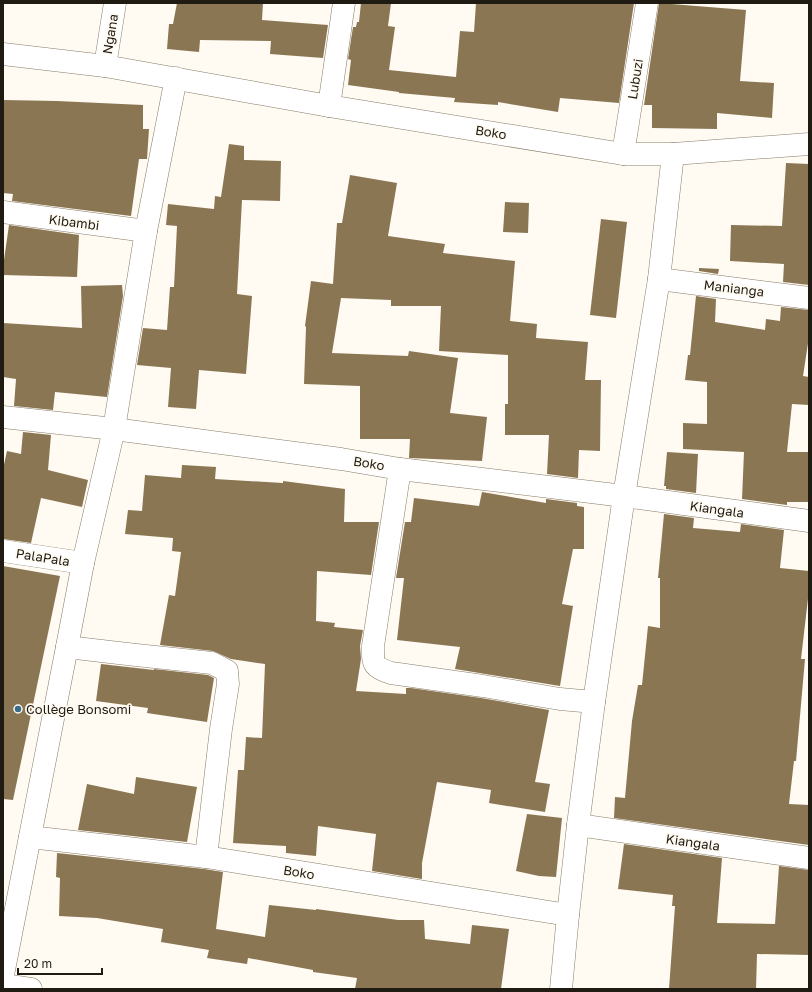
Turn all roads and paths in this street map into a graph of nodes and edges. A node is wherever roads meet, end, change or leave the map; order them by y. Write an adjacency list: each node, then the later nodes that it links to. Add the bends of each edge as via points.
1 (115, 3): 5 (street, Ngana)
2 (344, 3): 7 (street)
3 (647, 3): 9 (street, Lubuzi)
4 (3, 54): 5 (street)
5 (105, 66): 6 (street, Boko)
6 (176, 78): 7 (street, Boko); 12 (street)
7 (329, 106): 9 (street, Boko)
8 (809, 144): 10 (street, Boko)
9 (623, 154): 10 (street, Boko)
10 (673, 154): 13 (street)
11 (3, 212): 12 (street, Kibambi)
12 (146, 231): 16 (street)
13 (659, 279): 14 (street, Manianga); 18 (street)
14 (809, 298)
15 (3, 417): 16 (street)
16 (114, 429): 17 (street, Boko); 21 (street)
17 (400, 468): 18 (street, Boko); 23 (street, via 373,646 375,665 391,673)
18 (624, 496): 19 (street, Kiangala); 23 (street)
19 (809, 521)
20 (3, 550): 21 (street, PalaPala)
21 (83, 563): 22 (street)
22 (67, 647): 25 (street); 26 (street, via 212,663 227,671 228,684)
23 (594, 702): 24 (street)
24 (578, 825): 27 (street, Kiangala); 28 (street)
25 (30, 837): 26 (street, Boko); 29 (street)
26 (206, 857): 28 (street, Boko)
27 (809, 858)
28 (568, 915): 32 (street)
29 (3, 976)
30 (3, 985): 31 (street)
31 (31, 989)
32 (561, 989)

